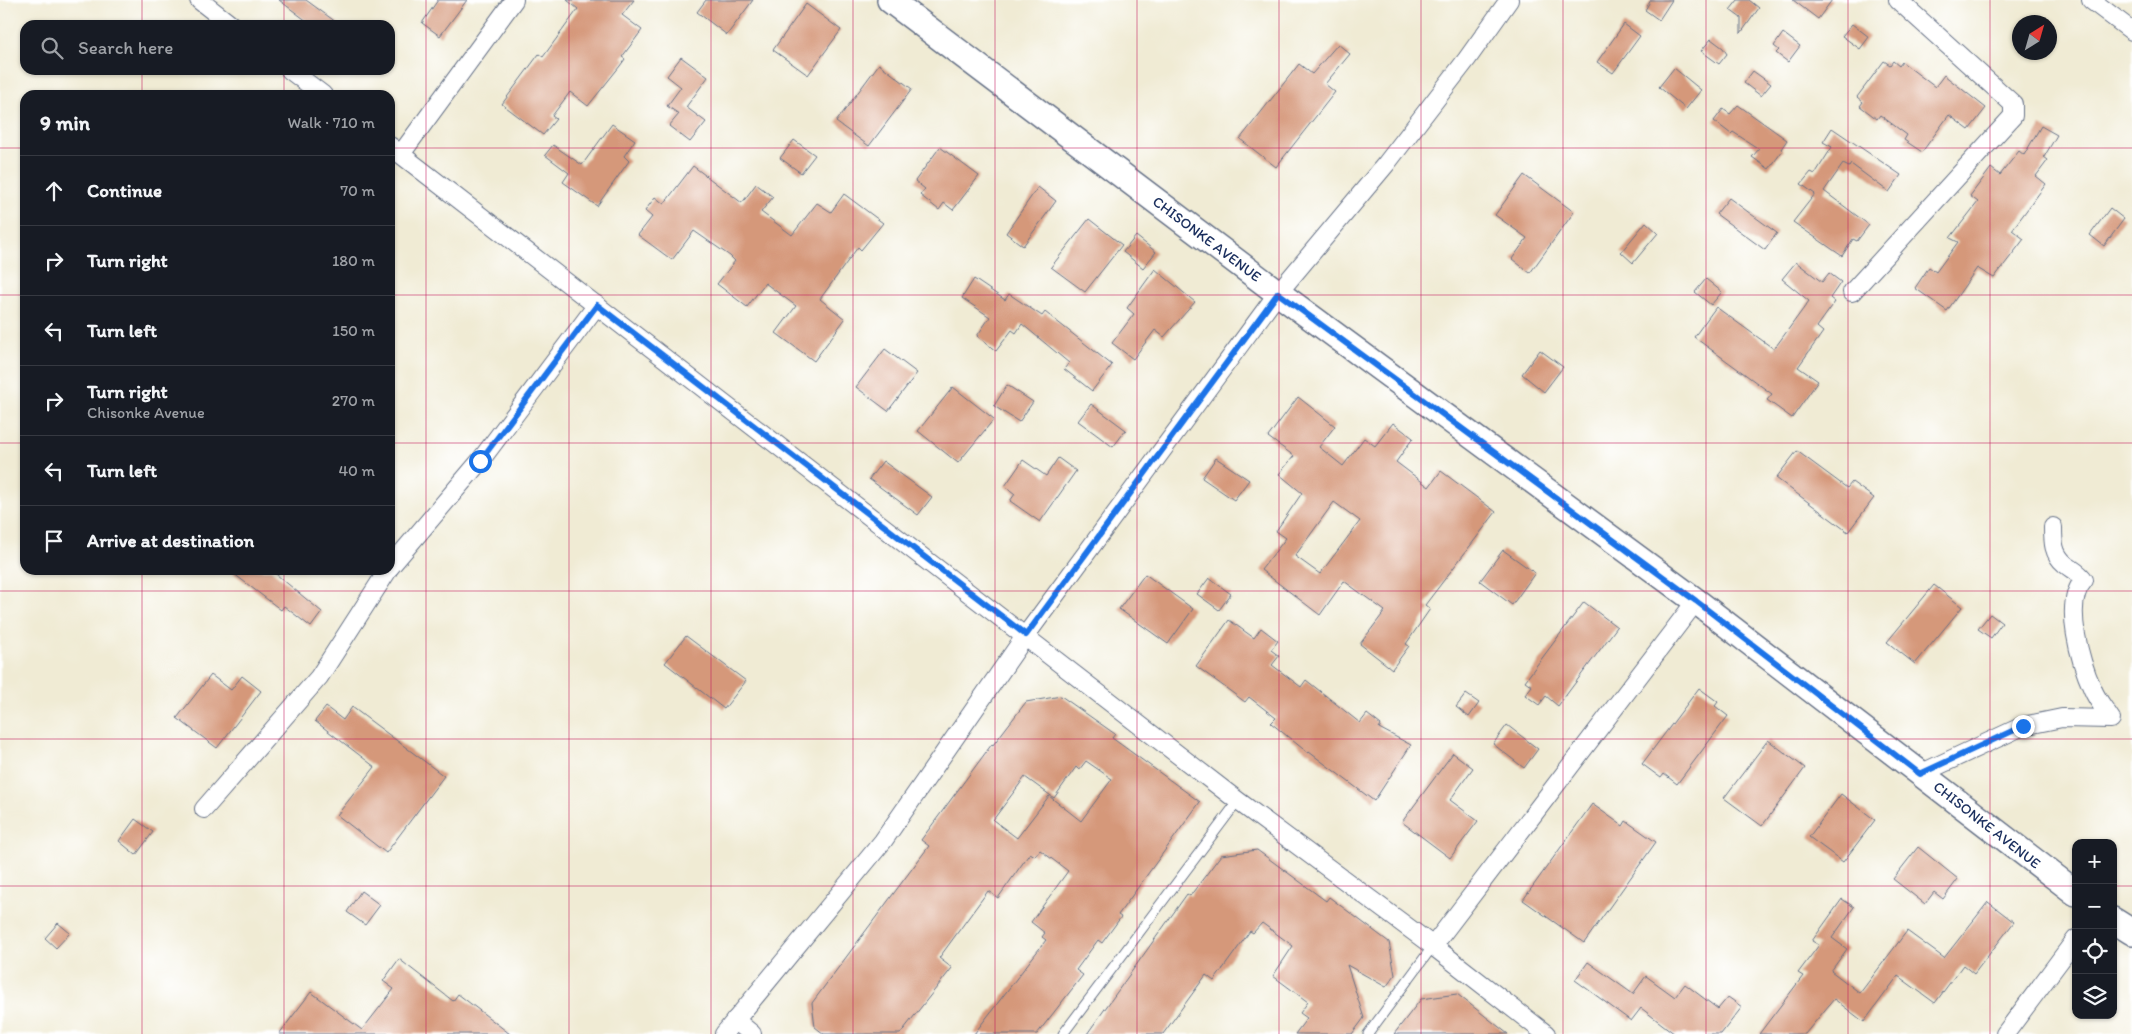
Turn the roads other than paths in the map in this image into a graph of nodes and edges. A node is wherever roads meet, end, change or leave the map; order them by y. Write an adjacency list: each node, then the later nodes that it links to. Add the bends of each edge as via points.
1 (199, 0): 7 (street)
2 (514, 0): 11 (street)
3 (890, 0): 13 (street, CHISONKE AVENUE)
4 (1508, 0): 13 (street, via 1386,164)
5 (1898, 0): 12 (street, via 2013,104 2013,116)
6 (2091, 0): 8 (street)
7 (225, 20)
8 (2132, 31)
9 (297, 75): 10 (street)
10 (316, 90)
11 (396, 150): 14 (street)
12 (1852, 292)
13 (1278, 293): 18 (street, CHISONKE AVENUE); 19 (street)
14 (597, 305): 16 (street, via 480,461); 19 (street)
15 (2053, 527): 20 (street, via 2053,547 2065,564 2084,580 2077,587 2072,606 2075,628 2093,690 2111,719 2062,718 2023,726)
16 (395, 561)
17 (385, 575): 22 (street, via 319,677)
18 (1696, 601): 20 (street, CHISONKE AVENUE); 25 (street)
19 (1026, 635): 21 (street); 26 (street, via 883,841)
20 (1920, 774): 23 (street, CHISONKE AVENUE)
21 (1238, 801): 25 (street); 28 (lane)
22 (204, 809)
23 (2072, 890)
24 (2072, 944): 31 (street)
25 (1433, 946): 29 (lane); 30 (street)
26 (729, 1027): 27 (street)
27 (752, 1034)
28 (1063, 1034)
29 (1368, 1034)
30 (1546, 1034)
31 (2005, 1034)

